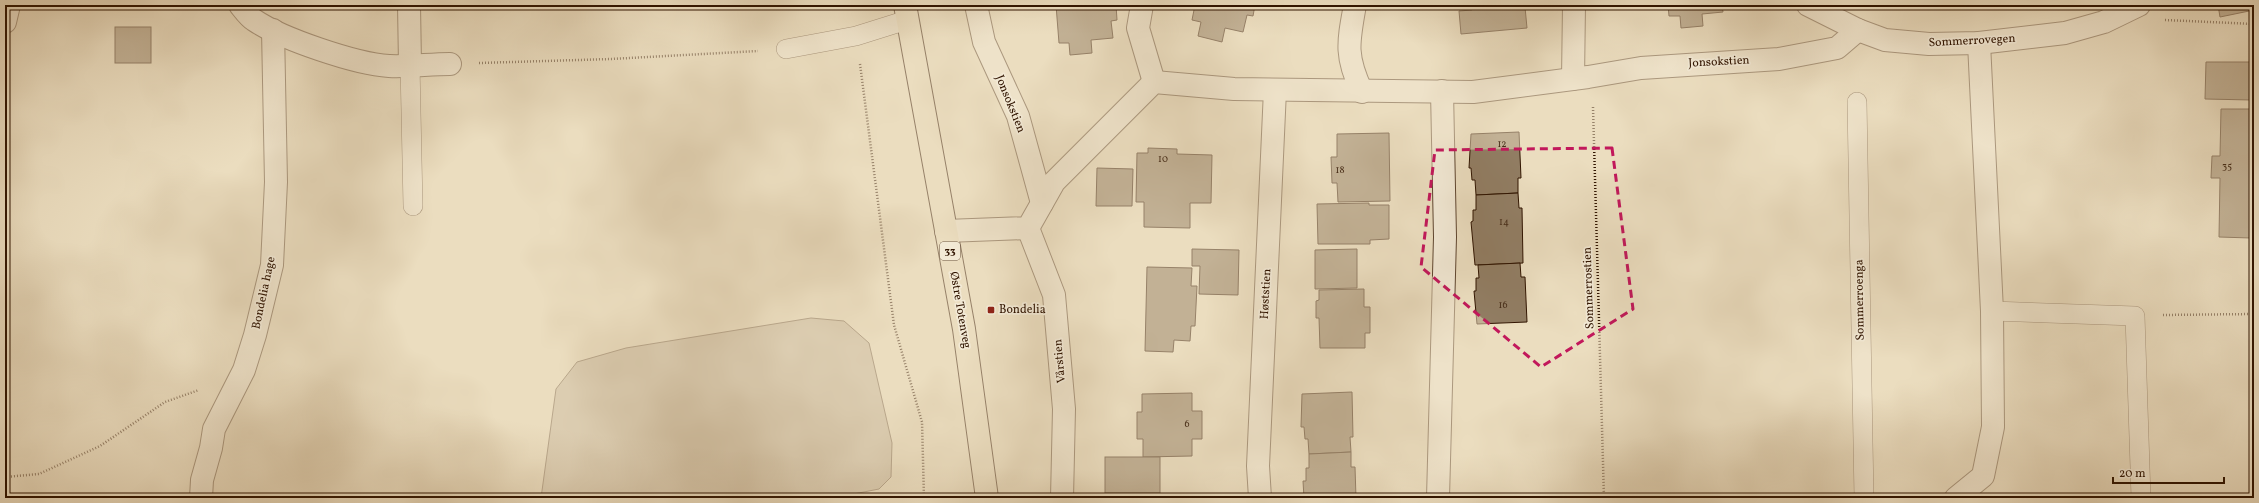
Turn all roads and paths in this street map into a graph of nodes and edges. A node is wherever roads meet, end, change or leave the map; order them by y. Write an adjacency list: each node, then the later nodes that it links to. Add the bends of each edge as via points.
1 (9, 5): 12 (street)
2 (240, 5): 14 (street, via 254,20)
3 (409, 5): 20 (street)
4 (976, 5): 27 (street, Jonsokstien, via 984,42 1018,116)
5 (1142, 5): 22 (street, via 1138,28)
6 (1355, 5): 25 (street, via 1348,44 1353,73)
7 (1574, 5): 21 (street)
8 (1808, 5): 15 (street, Sommerrovegen)
9 (2139, 5): 17 (street, Sommerrovegen, via 2104,22 2065,33)
10 (906, 13): 16 (lane); 30 (main road, Østre Totenveg / 33)
11 (2161, 17): 13 (path, via 2166,21)
12 (5, 22)
13 (2254, 24)
14 (274, 30): 20 (street, via 365,63); 34 (street, Bondelia hage, via 276,182 272,265)
15 (1858, 30): 17 (street, Sommerrovegen, via 1885,40 1929,44); 21 (street, Jonsokstien, via 1837,48 1779,59 1641,68)
16 (856, 36): 18 (lane); 37 (path, via 894,325 922,422)
17 (1979, 43): 31 (street)
18 (786, 49): 19 (path, via 611,59)
19 (450, 64): 20 (street)
20 (410, 65): 28 (lane)
21 (1582, 78): 24 (street, Jonsokstien, via 1473,92); 42 (path, Sommerrostien)
22 (1154, 82): 23 (street, Jonsokstien); 27 (street, via 1054,182)
23 (1275, 90): 25 (street, Jonsokstien); 40 (street, Høststien, via 1258,466)
24 (1442, 91): 25 (street, Jonsokstien); 41 (street, via 1445,237)
25 (1362, 92)
26 (1856, 102): 43 (lane, Sommerroenga)
27 (1042, 203): 29 (street)
28 (413, 206)
29 (1028, 228): 30 (street); 39 (street, Vårstien, via 1054,295 1064,409)
30 (946, 231): 38 (main road, Østre Totenveg / 33, via 964,329)
31 (1992, 311): 33 (lane); 44 (street, via 1993,427 1983,476)
32 (2254, 314): 33 (path)
33 (2135, 316): 45 (lane)
34 (244, 370): 35 (path, via 212,386 165,402 100,446 39,474); 36 (street, Bondelia hage, via 214,429 202,480)
35 (5, 477)
36 (201, 498)
37 (924, 498)
38 (987, 498)
39 (1062, 498)
40 (1260, 498)
41 (1438, 498)
42 (1604, 498)
43 (1864, 498)
44 (1956, 498)
45 (2141, 498)

